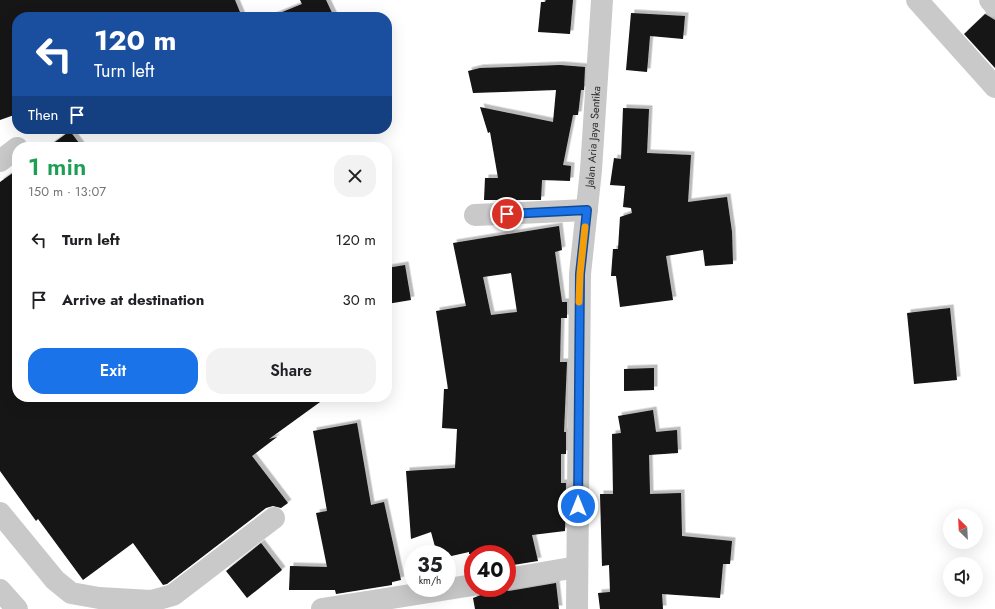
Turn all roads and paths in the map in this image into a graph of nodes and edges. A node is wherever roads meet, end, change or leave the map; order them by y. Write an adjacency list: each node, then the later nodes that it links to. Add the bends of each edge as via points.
1 (602, 0): 8 (street, Jalan Aria Jaya Sentika)
2 (990, 0): 4 (street)
3 (929, 4): 5 (street)
4 (995, 6)
5 (995, 87)
6 (12, 152): 7 (street)
7 (0, 161)
8 (587, 210): 9 (street); 12 (street, Jalan Aria Jaya Sentika, via 580,274)
9 (475, 215)
10 (0, 513): 11 (street, via 55,580 71,593 99,598 151,601 173,595)
11 (274, 518)
12 (577, 567): 13 (street); 18 (street, Jalan Aria Jaya Sentika)
13 (516, 577)
14 (464, 586): 17 (street)
15 (0, 590): 16 (street)
16 (17, 609)
17 (322, 609)
18 (576, 609)

